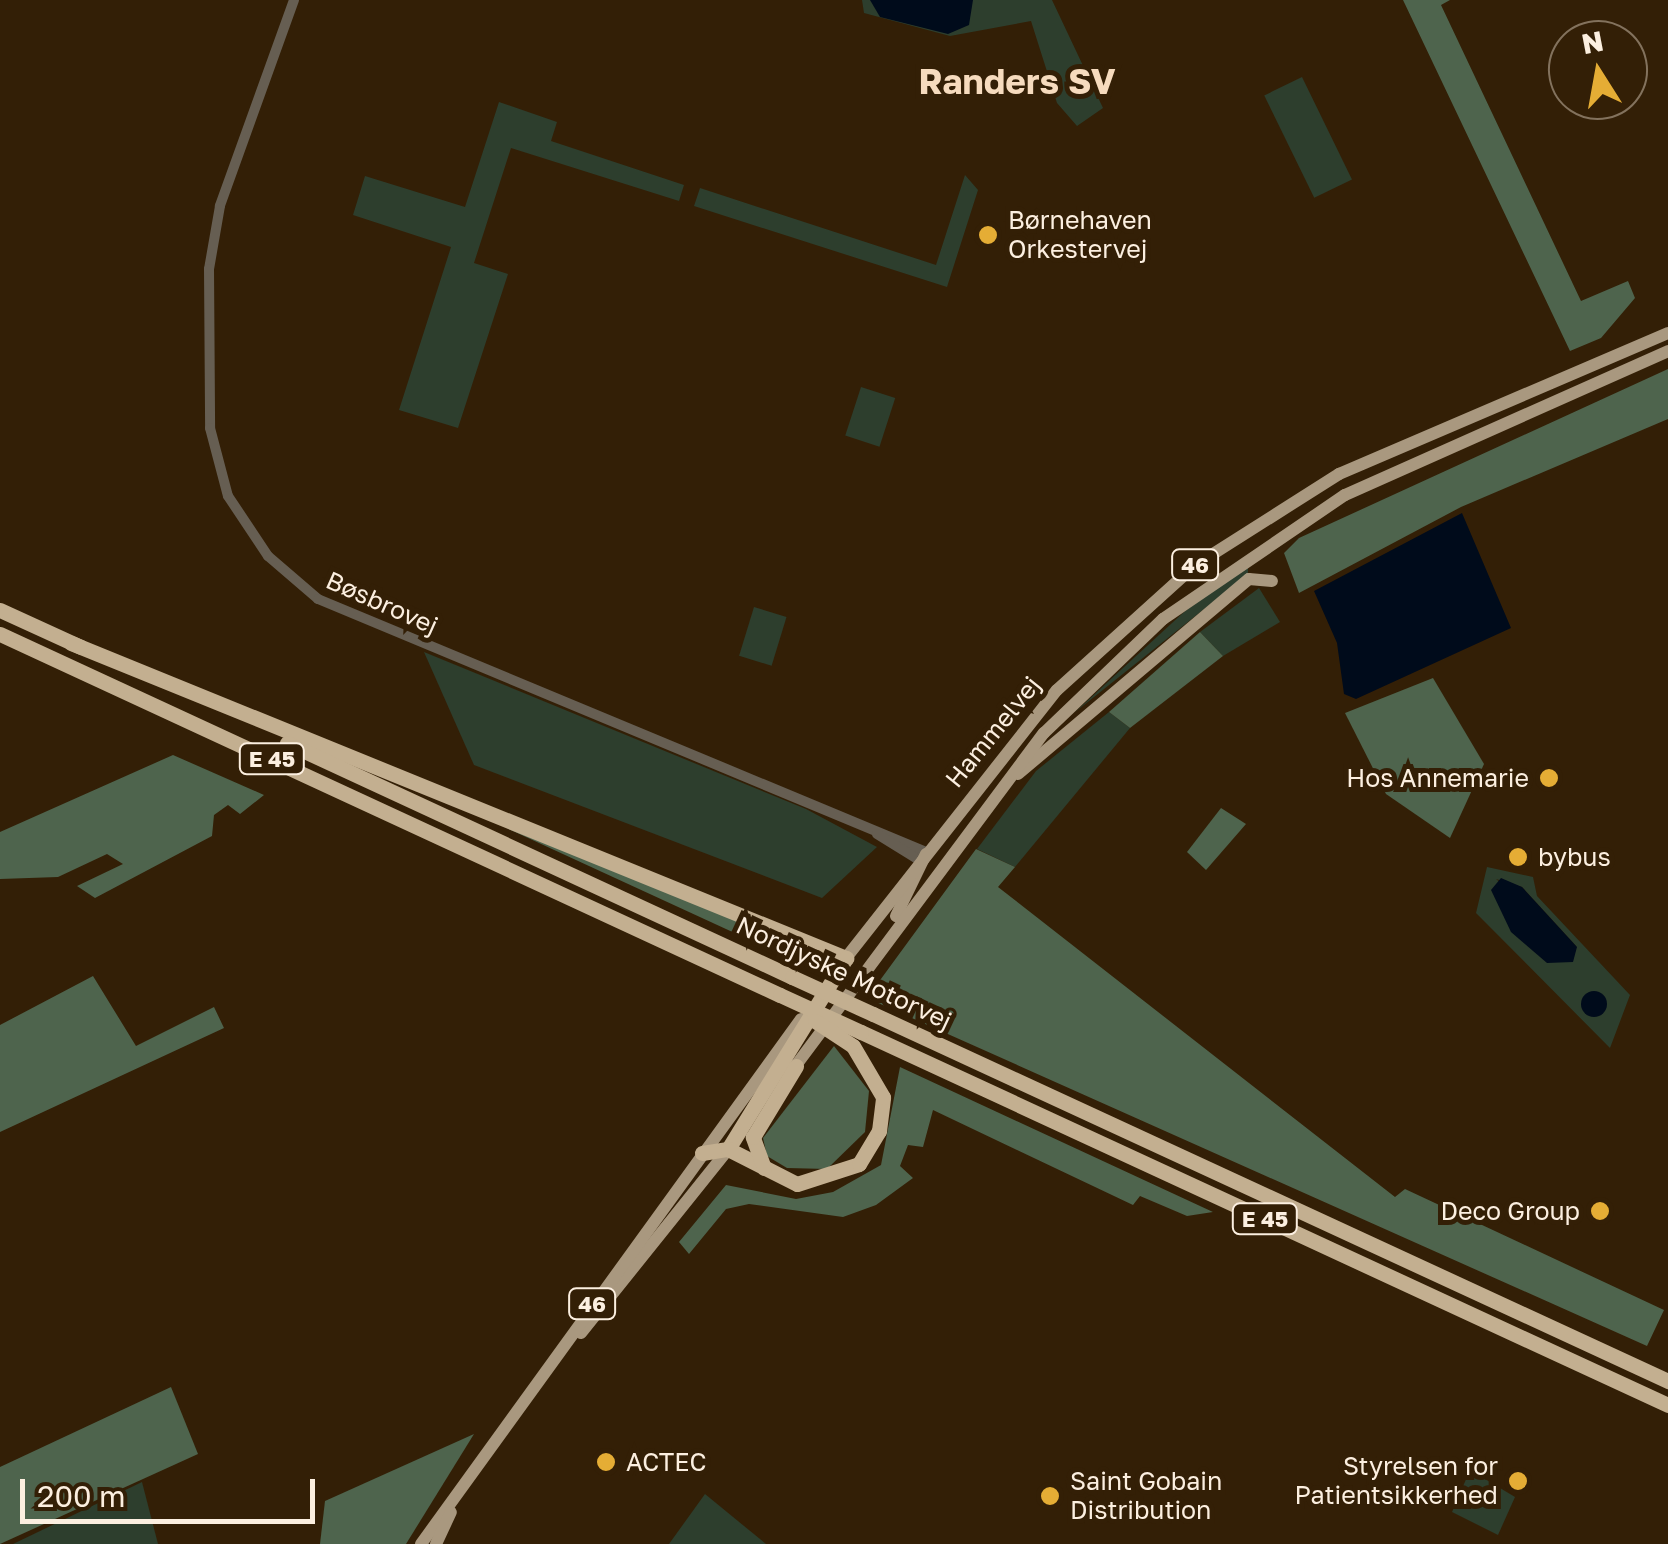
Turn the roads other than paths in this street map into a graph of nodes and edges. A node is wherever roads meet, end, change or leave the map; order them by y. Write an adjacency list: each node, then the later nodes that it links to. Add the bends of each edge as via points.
1 (294, 0): 10 (street, Bøsbrovej, via 220,206 209,269 210,428 246,526 318,599 864,824)
2 (1668, 332): 10 (main road, Hammelvej / 46, via 1338,474 1226,544 1077,667)
3 (1668, 351): 8 (main road, Hammelvej / 46, via 1406,464 1258,548 1110,666)
4 (1272, 581): 8 (main road, via 1249,579)
5 (0, 610): 7 (highway, Nordjyske Motorvej / E 45)
6 (0, 634): 13 (highway, Nordjyske Motorvej / E 45, bridge, via 544,885)
7 (72, 643): 11 (highway); 19 (highway, Nordjyske Motorvej / E 45, bridge)
8 (998, 792): 9 (main road, Hammelvej / 46)
9 (952, 853): 10 (main road); 12 (main road, Hammelvej / 46)
10 (924, 858): 11 (main road, Hammelvej / 46); 12 (main road)
11 (846, 958): 15 (highway); 16 (main road, Hammelvej / 46)
12 (854, 987): 14 (main road, Hammelvej / 46)
13 (857, 1039): 17 (highway, via 883,1097 872,1146 838,1178 797,1184); 20 (highway, Nordjyske Motorvej / E 45)
14 (796, 1066): 15 (main road, Hammelvej / 46); 17 (highway, via 751,1144)
15 (728, 1149): 16 (highway); 17 (highway); 18 (main road, Hammelvej / 46)
16 (702, 1153): 18 (main road, Hammelvej / 46)
17 (770, 1175)
18 (540, 1380): 21 (main road, Hammelvej / 46)
19 (1668, 1382)
20 (1668, 1405)
21 (460, 1491): 22 (main road, Hammelvej / 46); 23 (main road, Hammelvej / 46)
22 (423, 1544)
23 (436, 1544)

